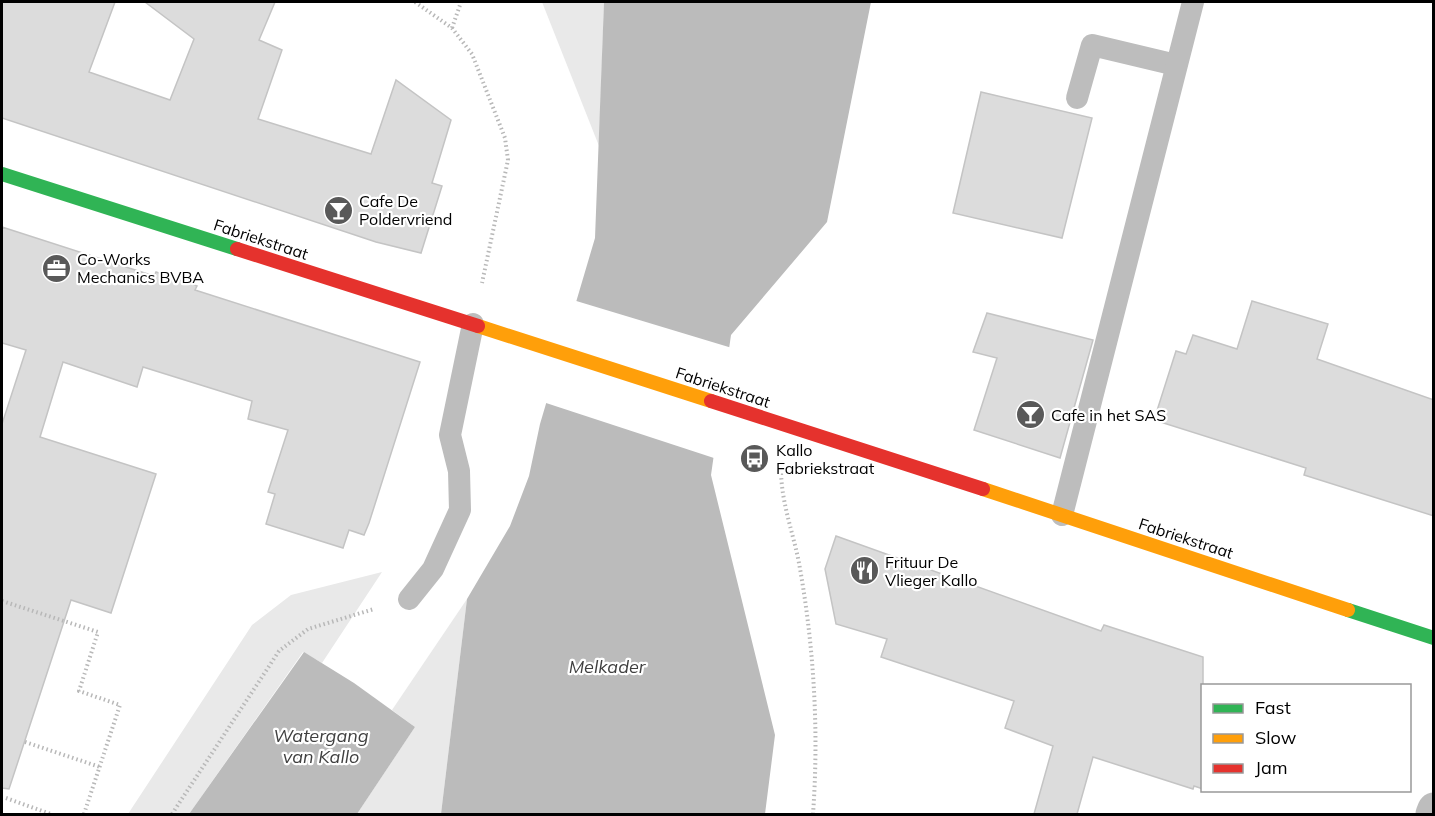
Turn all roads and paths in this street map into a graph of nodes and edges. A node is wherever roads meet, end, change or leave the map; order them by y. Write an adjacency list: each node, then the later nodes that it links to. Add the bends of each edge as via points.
1 (415, 2): 4 (path)
2 (462, 2): 4 (path)
3 (1193, 2): 5 (lane)
4 (452, 28): 8 (path, via 472,54 506,138 508,160)
5 (1176, 65): 6 (lane, via 1092,45); 10 (lane)
6 (1077, 98)
7 (2, 174): 8 (main road, Fabriekstraat)
8 (473, 324): 9 (main road, Fabriekstraat); 11 (lane, via 450,435 459,471 460,510 433,568)
9 (775, 421): 10 (main road, Fabriekstraat); 21 (path, via 781,488 798,563 812,660 817,761)
10 (1062, 514): 13 (main road, Fabriekstraat)
11 (409, 599): 20 (path, via 308,629 279,651)
12 (2, 601): 15 (path, via 98,632 79,691 120,705)
13 (1434, 638)
14 (25, 742): 15 (path)
15 (100, 767): 19 (path)
16 (6, 798): 18 (path)
17 (1434, 809): 22 (street)
18 (51, 814)
19 (84, 814)
20 (172, 814)
21 (813, 814)
22 (1432, 814)

